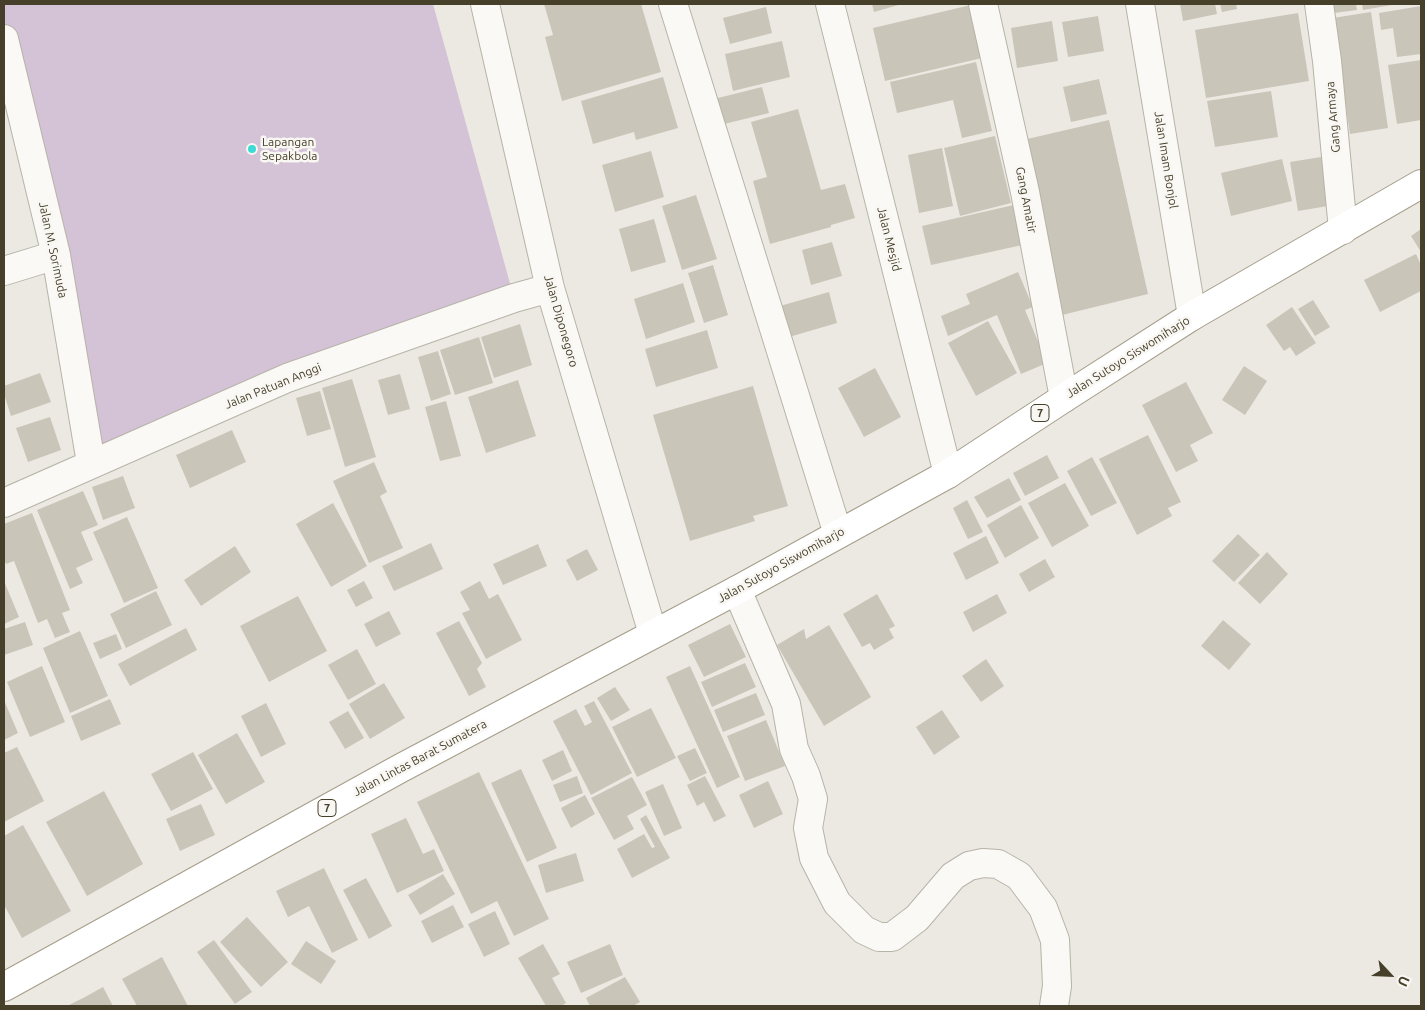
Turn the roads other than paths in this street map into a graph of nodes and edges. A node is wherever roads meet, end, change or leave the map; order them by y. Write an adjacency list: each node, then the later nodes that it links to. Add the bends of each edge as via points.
1 (485, 4): 12 (street, Jalan Diponegoro)
2 (672, 4): 18 (street)
3 (830, 4): 16 (street, Jalan Mesjid)
4 (983, 4): 14 (street, Gang Amatir, via 1025,192)
5 (1140, 4): 13 (street, Jalan Imam Bonjol)
6 (1319, 4): 9 (street, Gang Armaya)
7 (4, 39): 10 (street, Jalan M. Sorimuda)
8 (1421, 184): 9 (highway, Jalan Sutoyo Siswomiharjo / 7)
9 (1343, 230): 13 (highway, Jalan Sutoyo Siswomiharjo / 7)
10 (56, 254): 11 (street); 15 (street, Jalan M. Sorimuda)
11 (4, 271)
12 (550, 288): 15 (street, Jalan Patuan Anggi, via 287,378); 20 (street, Jalan Diponegoro)
13 (1192, 316): 14 (highway, Jalan Sutoyo Siswomiharjo / 7)
14 (1064, 398): 16 (highway, Jalan Sutoyo Siswomiharjo / 7)
15 (91, 463): 17 (street, Jalan Patuan Anggi)
16 (948, 474): 18 (highway, Jalan Sutoyo Siswomiharjo / 7)
17 (4, 502)
18 (838, 534): 19 (highway, Jalan Sutoyo Siswomiharjo / 7)
19 (737, 590): 20 (highway, Jalan Sutoyo Siswomiharjo / 7); 22 (street, via 786,704 794,750 813,799 808,828 814,858 836,903 864,930 879,937 892,937 916,918 953,876 969,866 998,864 1019,876 1043,908 1055,940 1057,986)
20 (653, 634): 21 (highway, Jalan Lintas Barat Sumatera / 7, via 401,768)
21 (4, 987)
22 (1054, 1006)

